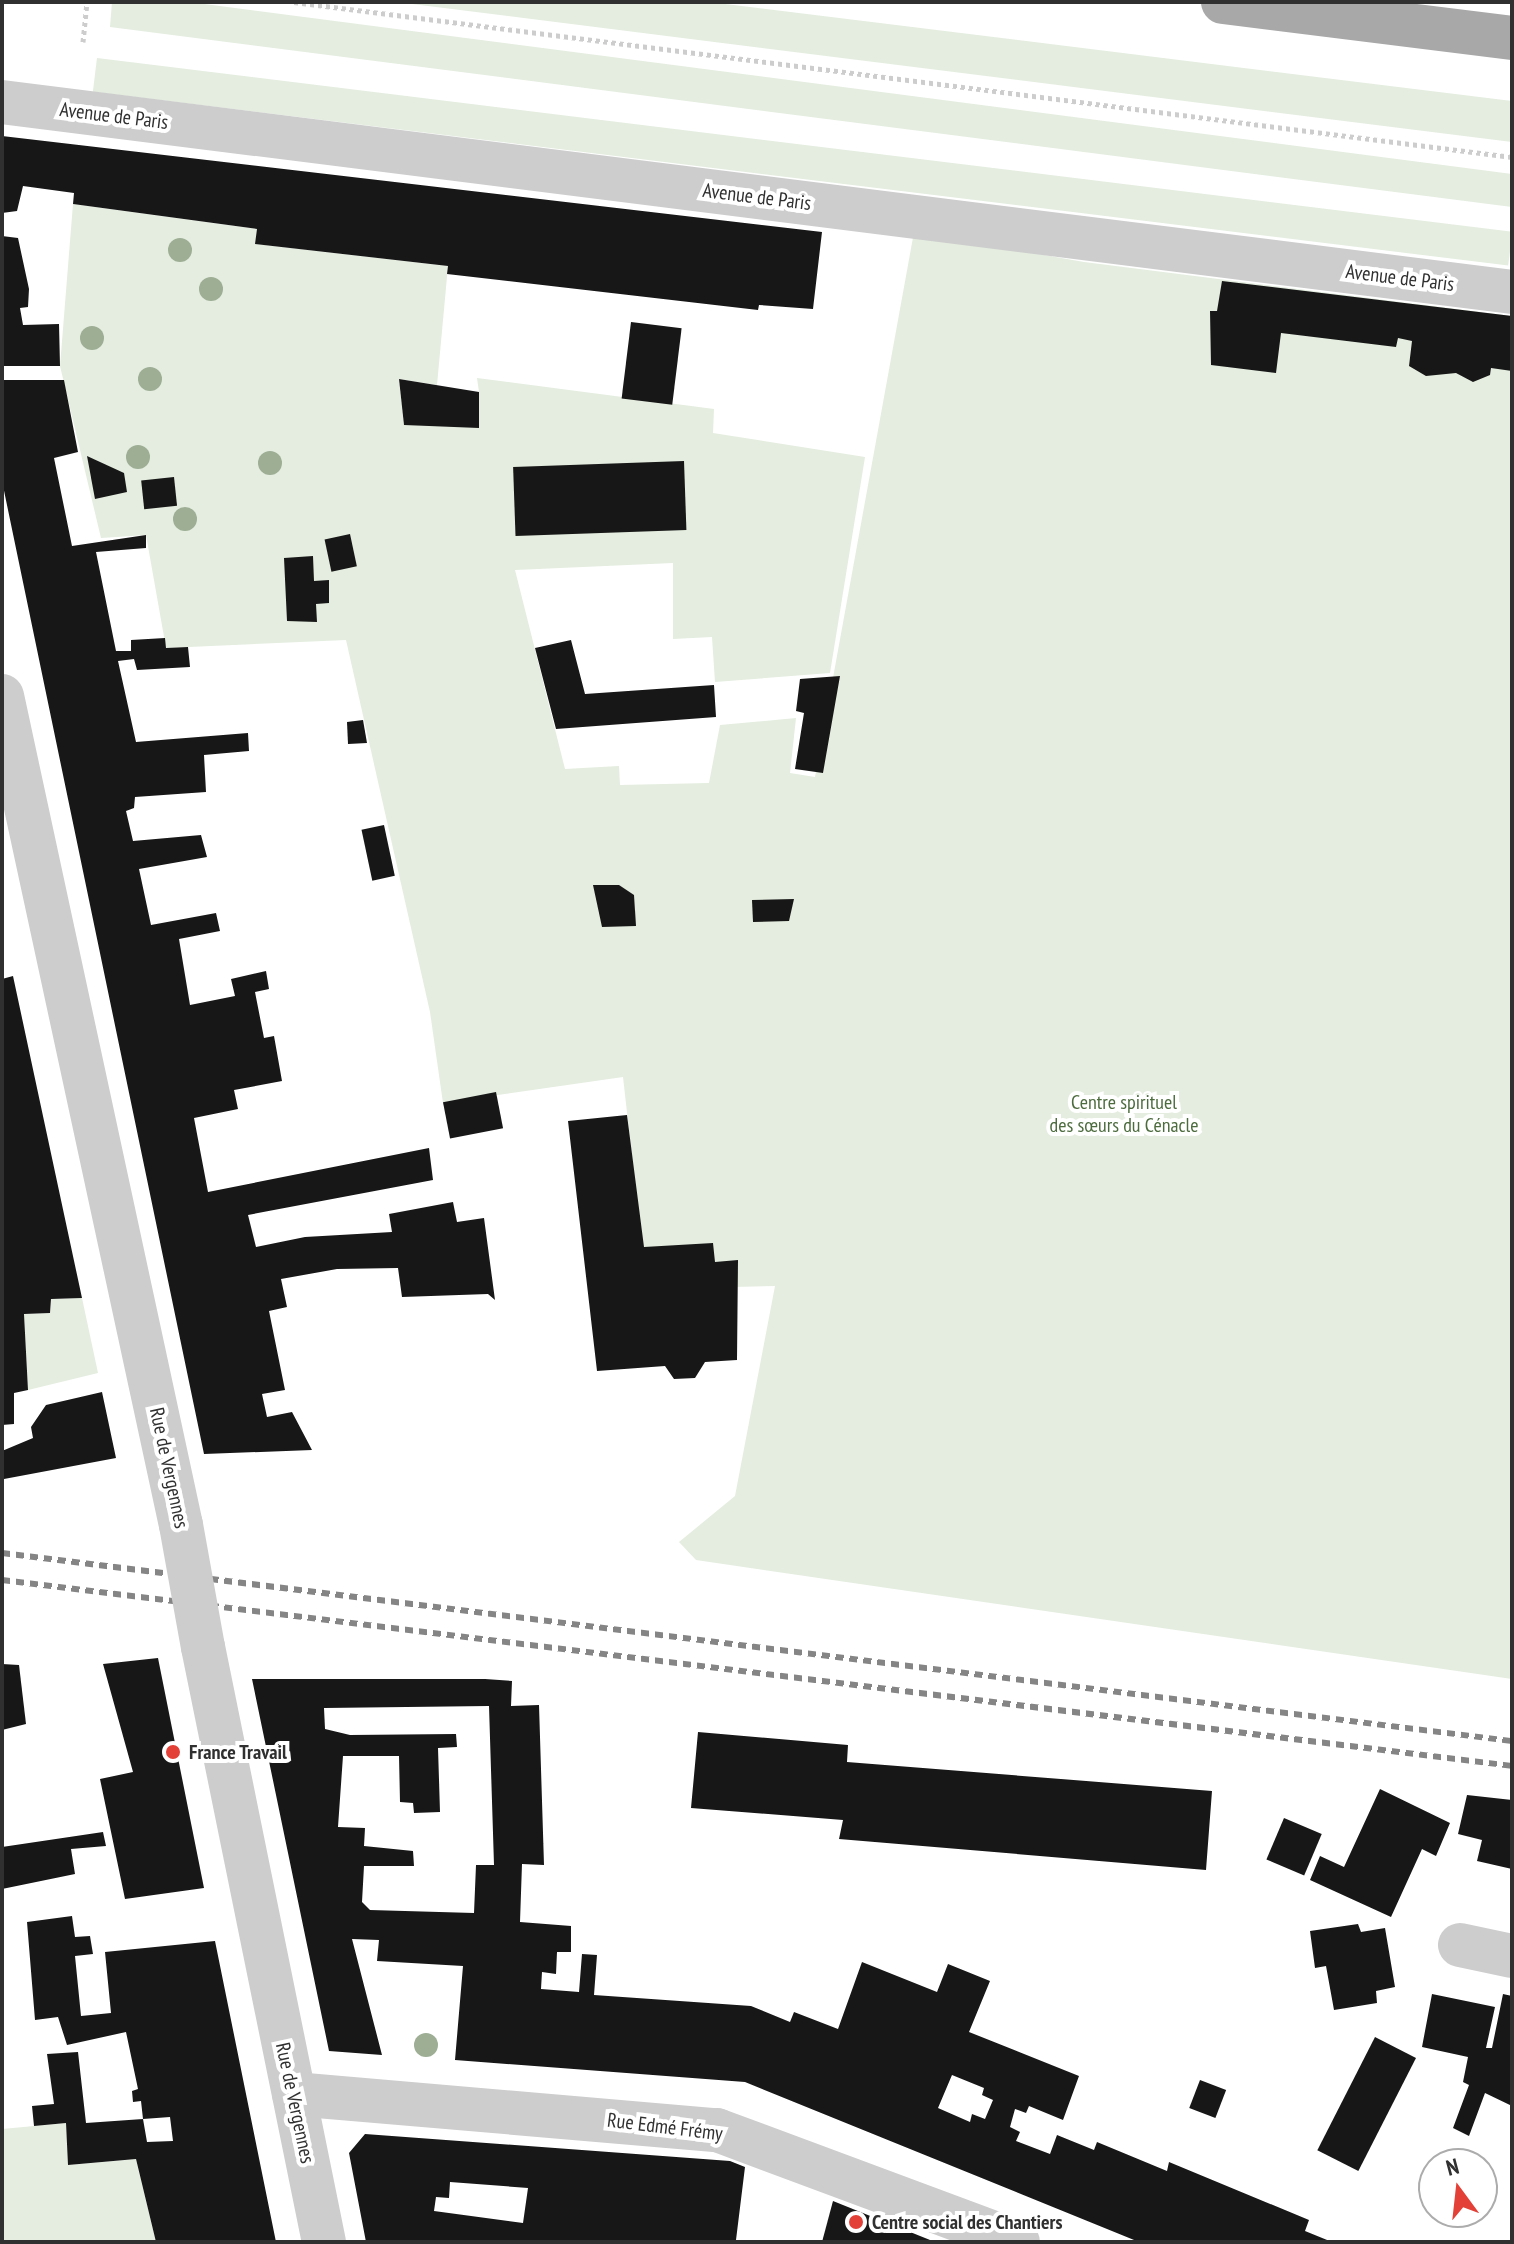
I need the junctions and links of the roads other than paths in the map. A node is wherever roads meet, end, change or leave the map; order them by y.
1 (1223, 2) edge
2 (1503, 25) edge
3 (2, 102) edge
4 (1512, 292) edge
5 (2, 696) edge
6 (1460, 1945) dead end
7 (1512, 1956) edge
8 (294, 2094) junction
9 (324, 2242) edge
10 (1018, 2242) edge

1 - 2 main road
3 - 4 street, Avenue de Paris
5 - 8 street, Rue de Vergennes, bridge
6 - 7 street
8 - 9 street, Rue de Vergennes
8 - 10 street, Rue Edmé Frémy

